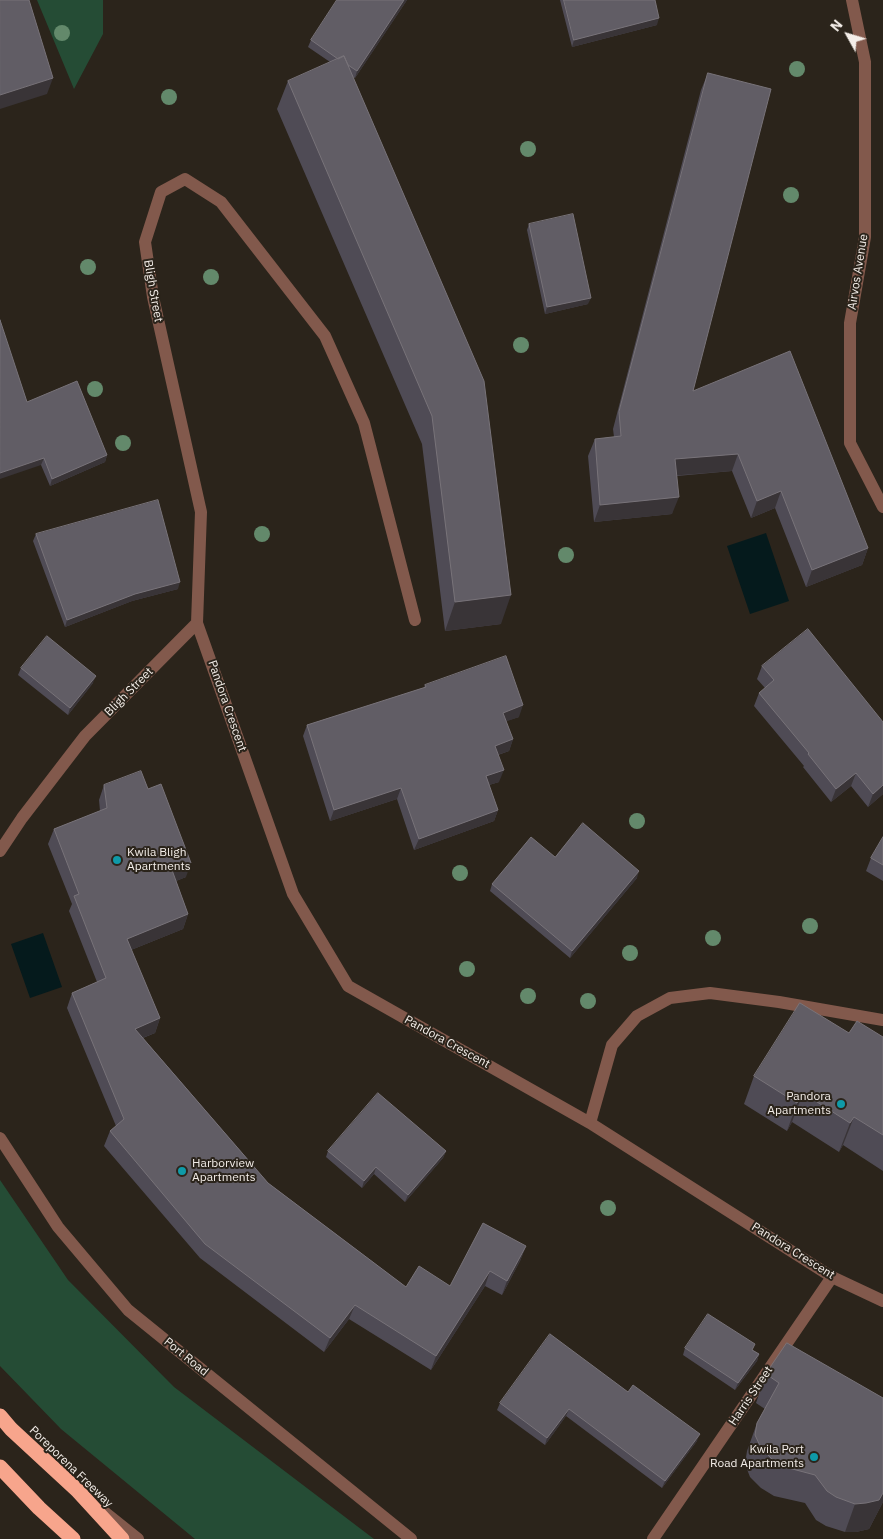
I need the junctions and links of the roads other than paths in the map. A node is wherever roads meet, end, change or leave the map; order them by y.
1 (852, 0) edge
2 (883, 507) edge
3 (415, 620) dead end
4 (198, 623) junction
5 (0, 850) edge
6 (883, 1020) edge
7 (590, 1123) junction
8 (0, 1138) edge
9 (832, 1277) junction
10 (883, 1302) edge
11 (0, 1416) edge
12 (0, 1467) edge
13 (77, 1490) junction
14 (72, 1539) edge
15 (122, 1539) edge
16 (138, 1539) edge
17 (411, 1539) edge
18 (653, 1539) edge

1 - 2 street, Airvos Avenue
3 - 4 street, Bligh Street
4 - 5 street, Bligh Street
4 - 7 street, Pandora Crescent
6 - 7 street
7 - 9 street, Pandora Crescent
8 - 17 street, Port Road
9 - 10 street, Pandora Crescent
9 - 18 street, Harris Street
11 - 13 highway, Poreporena Freeway
12 - 14 highway
13 - 15 highway, Poreporena Freeway
13 - 16 street

